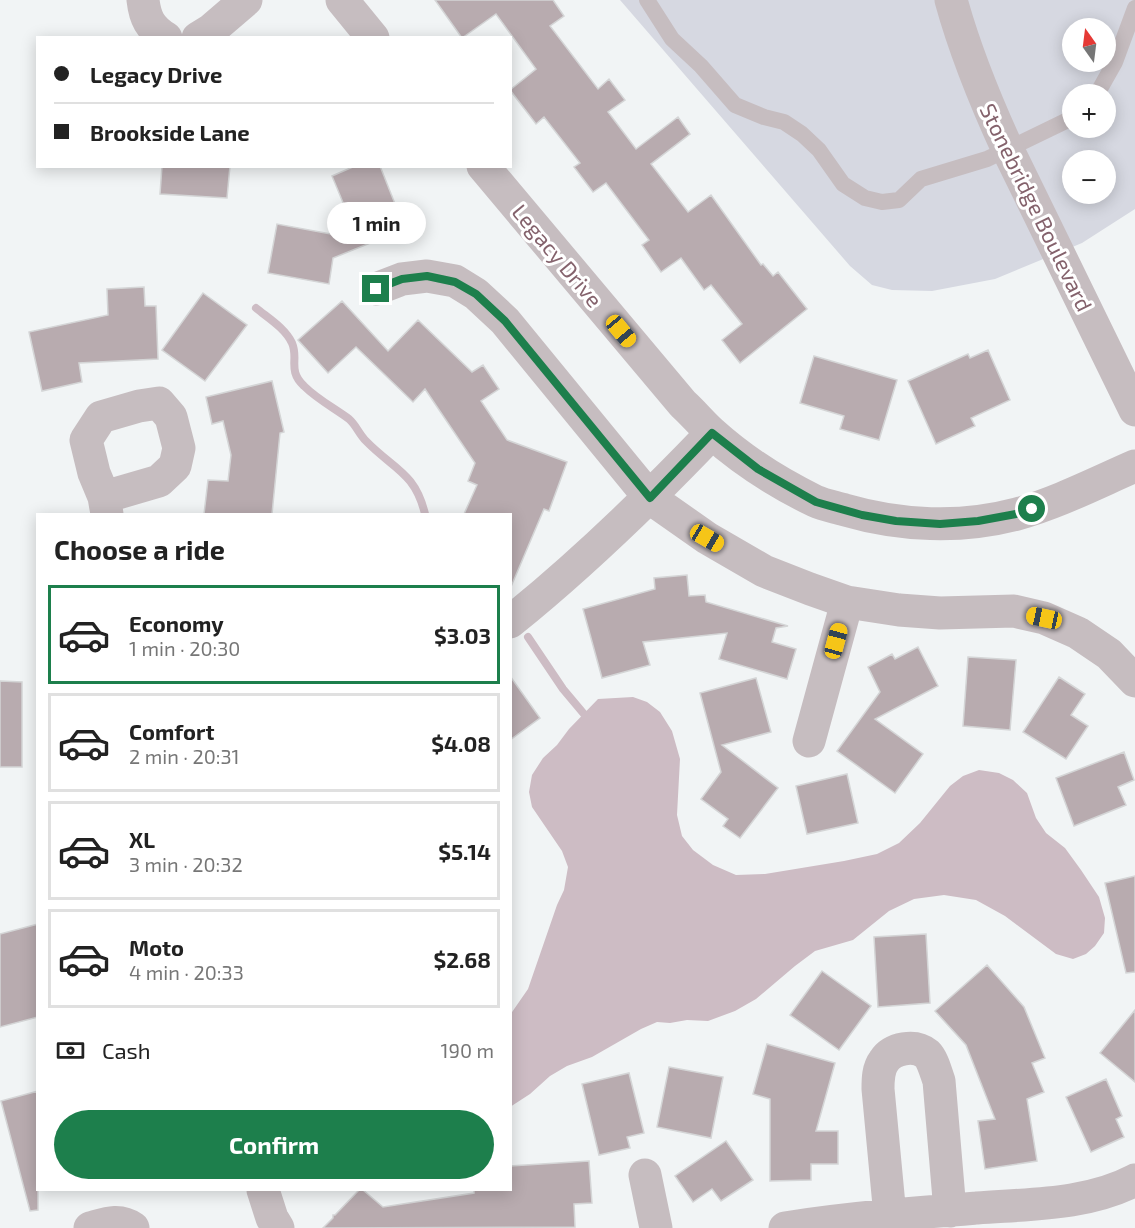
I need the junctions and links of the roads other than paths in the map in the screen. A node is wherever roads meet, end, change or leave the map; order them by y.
1 (144, 0) edge
2 (246, 0) edge
3 (342, 0) edge
4 (647, 0) edge
5 (951, 0) edge
6 (1135, 8) edge
7 (164, 36) edge
8 (201, 36) edge
9 (372, 36) edge
10 (1103, 84) edge
11 (1062, 123) edge
12 (1006, 148) junction
13 (485, 168) edge
14 (376, 289) dead end
15 (1135, 410) edge
16 (712, 433) junction
17 (1135, 466) edge
18 (650, 498) junction
19 (847, 602) junction
20 (512, 620) edge
21 (1135, 681) edge
22 (809, 741) dead end
23 (645, 1175) dead end
24 (1135, 1180) edge
25 (263, 1191) edge
26 (950, 1210) junction
27 (890, 1216) junction
28 (90, 1228) edge
29 (133, 1228) edge
30 (278, 1228) edge
31 (656, 1228) edge
32 (785, 1228) edge

1 - 7 street
2 - 8 street
3 - 9 street
4 - 12 lane
5 - 12 street, Stonebridge Boulevard
6 - 10 lane
11 - 12 lane
12 - 15 street, Stonebridge Boulevard
13 - 16 street, Legacy Drive
14 - 18 street
16 - 17 street, Legacy Drive
16 - 18 street
18 - 19 street
18 - 20 street
19 - 21 street
19 - 22 street
23 - 31 street
24 - 26 street
25 - 30 street
26 - 27 street
26 - 27 street
27 - 32 street
28 - 29 street

